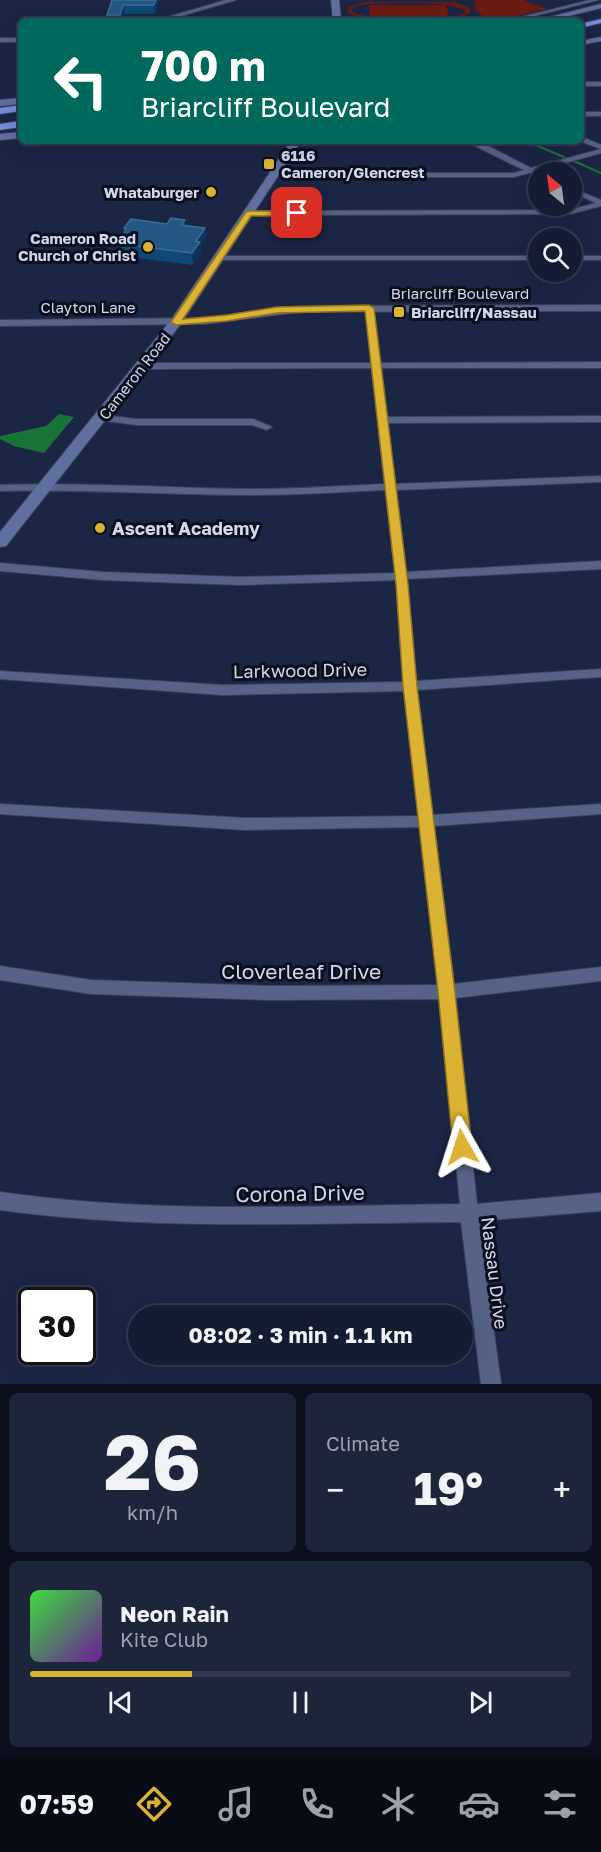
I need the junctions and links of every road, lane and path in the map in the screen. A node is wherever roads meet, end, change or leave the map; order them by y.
1 (232, 0) edge
2 (335, 0) edge
3 (596, 0) edge
4 (218, 1) edge
5 (601, 6) edge
6 (325, 9) dead end
7 (161, 18) edge
8 (334, 18) edge
9 (335, 18) edge
10 (521, 18) edge
11 (551, 18) edge
12 (601, 21) edge
13 (584, 25) edge
14 (601, 28) edge
15 (584, 32) edge
16 (601, 39) edge
17 (0, 41) edge
18 (18, 41) edge
19 (584, 42) edge
20 (584, 84) edge
21 (601, 84) edge
22 (18, 101) edge
23 (0, 103) edge
24 (18, 108) edge
25 (0, 111) edge
26 (584, 114) edge
27 (601, 114) edge
28 (0, 120) edge
29 (18, 124) edge
30 (18, 125) edge
31 (0, 127) edge
32 (18, 127) edge
33 (0, 137) edge
34 (584, 140) edge
35 (294, 144) edge
36 (477, 144) edge
37 (601, 149) edge
38 (559, 162) edge
39 (528, 170) edge
40 (528, 171) edge
41 (276, 173) junction
42 (582, 195) edge
43 (601, 204) edge
44 (249, 213) junction
45 (218, 258) junction
46 (528, 258) edge
47 (582, 258) edge
48 (601, 258) edge
49 (369, 308) junction
50 (601, 308) edge
51 (176, 322) junction
52 (0, 323) edge
53 (601, 365) edge
54 (142, 366) junction
55 (375, 366) junction
56 (101, 418) junction
57 (601, 419) edge
58 (381, 420) junction
59 (267, 427) dead end
60 (601, 479) edge
61 (0, 488) edge
62 (45, 488) junction
63 (391, 488) junction
64 (0, 542) edge
65 (601, 566) edge
66 (0, 567) edge
67 (401, 576) junction
68 (601, 673) edge
69 (0, 675) edge
70 (410, 686) junction
71 (0, 809) edge
72 (601, 809) edge
73 (426, 821) junction
74 (0, 974) edge
75 (601, 974) edge
76 (447, 992) junction
77 (0, 1201) edge
78 (601, 1202) edge
79 (469, 1213) junction
80 (490, 1384) edge

1 - 4 street
2 - 9 main road
3 - 10 street
4 - 7 street
5 - 11 main road
6 - 8 main road
12 - 13 highway
14 - 15 highway
16 - 19 main road
17 - 18 street
20 - 21 street
22 - 23 main road
24 - 25 highway
26 - 27 street
28 - 29 highway
30 - 31 highway
32 - 33 main road
34 - 37 street
35 - 41 main road, Cameron Road
36 - 39 street
37 - 38 street
40 - 41 street
41 - 44 main road, Cameron Road
42 - 43 street
43 - 44 street
44 - 45 main road, Cameron Road
45 - 46 street
45 - 51 main road, Cameron Road
47 - 48 street
49 - 50 street, Briarcliff Boulevard
49 - 51 street, Briarcliff Boulevard
49 - 55 street, Nassau Drive
51 - 52 street, Clayton Lane
51 - 54 main road, Cameron Road
53 - 55 street
54 - 55 street
54 - 56 main road, Cameron Road
55 - 58 street, Nassau Drive
56 - 59 street
56 - 62 main road, Cameron Road
57 - 58 street
58 - 63 street, Nassau Drive
60 - 63 street
61 - 62 street
62 - 63 street
62 - 64 main road, Cameron Road
63 - 67 street, Nassau Drive
65 - 67 street
66 - 67 street
67 - 70 street, Nassau Drive
68 - 70 street, Larkwood Drive
69 - 70 street, Larkwood Drive
70 - 73 street, Nassau Drive
71 - 73 street
72 - 73 street
73 - 76 street, Nassau Drive
74 - 76 street, Cloverleaf Drive
75 - 76 street, Cloverleaf Drive
76 - 79 street, Nassau Drive
77 - 79 street, Corona Drive
78 - 79 street, Corona Drive
79 - 80 street, Nassau Drive

